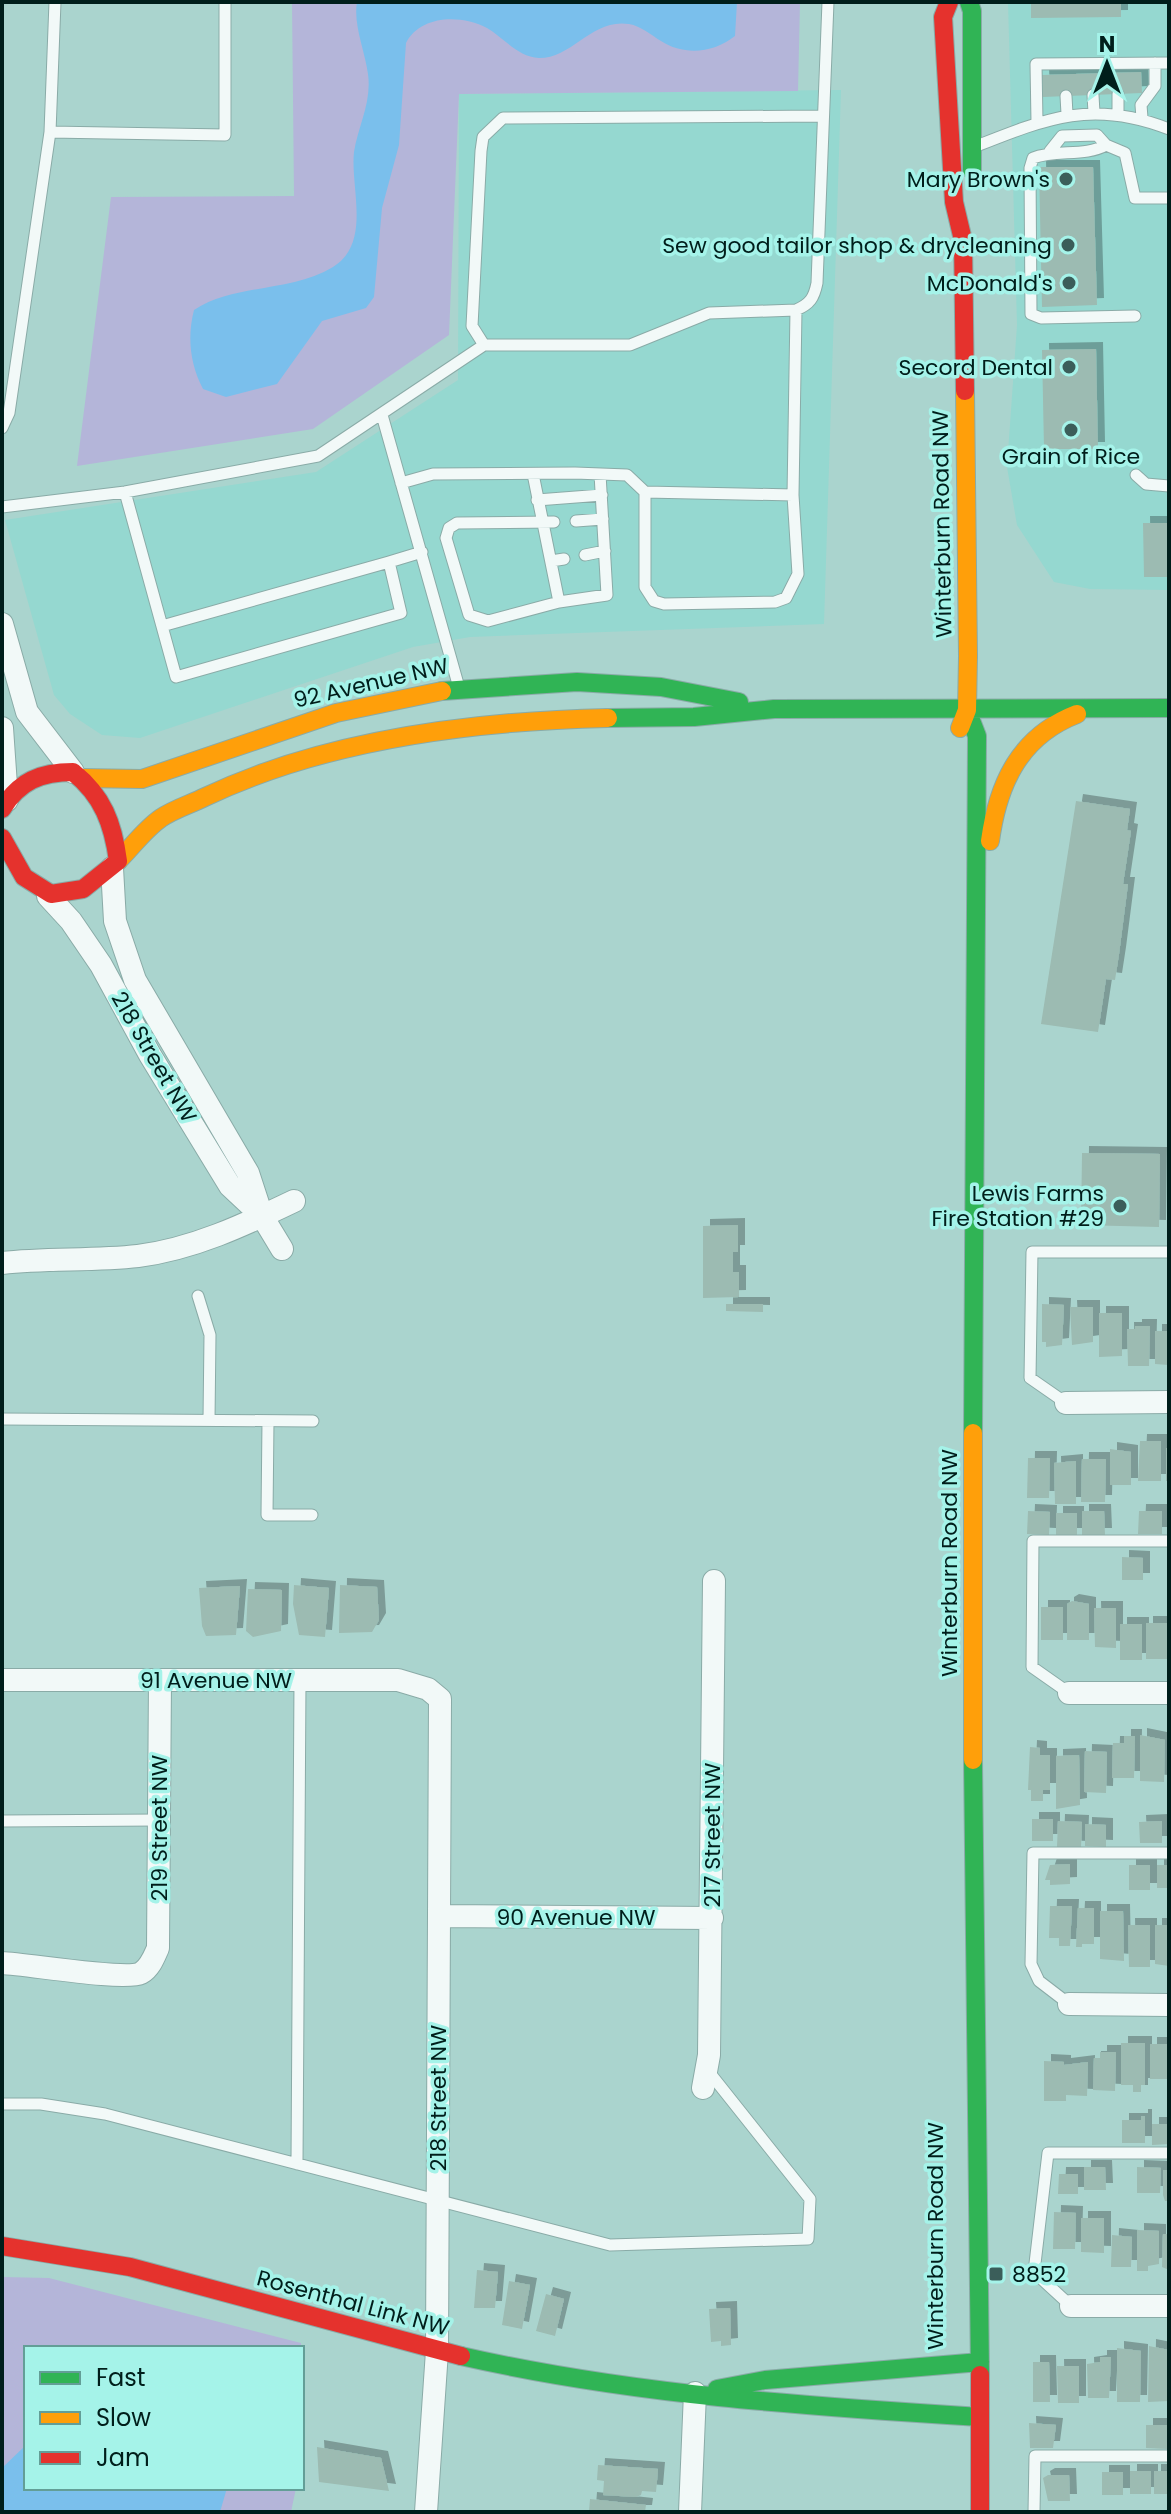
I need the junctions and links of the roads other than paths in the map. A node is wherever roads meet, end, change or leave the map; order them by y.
1 (55, 2) edge
2 (225, 2) edge
3 (828, 2) edge
4 (949, 2) edge
5 (969, 2) edge
6 (1155, 63) junction
7 (1169, 63) edge
8 (1118, 94) dead end
9 (1093, 95) dead end
10 (1066, 96) dead end
11 (1094, 113) junction
12 (1067, 114) junction
13 (1118, 114) junction
14 (822, 116) junction
15 (1142, 118) junction
16 (1037, 122) junction
17 (1169, 129) edge
18 (50, 132) junction
19 (972, 148) junction
20 (1169, 198) edge
21 (963, 240) junction
22 (796, 310) junction
23 (1135, 316) dead end
24 (484, 345) junction
25 (382, 415) junction
26 (2, 428) edge
27 (533, 474) junction
28 (600, 474) junction
29 (1136, 475) dead end
30 (401, 483) junction
31 (1169, 486) edge
32 (125, 492) junction
33 (645, 492) junction
34 (602, 495) junction
35 (793, 495) junction
36 (537, 500) junction
37 (2, 507) edge
38 (603, 519) junction
39 (576, 521) dead end
40 (548, 522) junction
41 (605, 551) junction
42 (422, 552) junction
43 (585, 555) dead end
44 (564, 559) dead end
45 (551, 561) junction
46 (389, 562) junction
47 (559, 602) junction
48 (2, 624) edge
49 (162, 626) junction
50 (459, 687) junction
51 (1169, 708) edge
52 (774, 709) junction
53 (1099, 709) junction
54 (967, 710) junction
55 (2, 728) edge
56 (955, 750) dead end
57 (77, 775) junction
58 (4, 805) edge
59 (2, 838) edge
60 (115, 864) junction
61 (14, 892) dead end
62 (42, 893) junction
63 (977, 928) junction
64 (956, 1030) dead end
65 (972, 1165) junction
66 (294, 1201) dead end
67 (262, 1216) junction
68 (282, 1249) dead end
69 (1169, 1252) edge
70 (2, 1263) edge
71 (198, 1296) dead end
72 (1169, 1402) edge
73 (1066, 1403) joint
74 (2, 1419) edge
75 (209, 1420) junction
76 (268, 1421) junction
77 (313, 1421) dead end
78 (312, 1515) dead end
79 (1169, 1541) edge
80 (714, 1581) dead end
81 (2, 1680) edge
82 (160, 1680) junction
83 (300, 1681) junction
84 (428, 1689) joint
85 (1069, 1693) joint
86 (1169, 1693) edge
87 (159, 1820) junction
88 (2, 1821) edge
89 (1169, 1853) edge
90 (439, 1916) junction
91 (712, 1918) junction
92 (974, 1961) junction
93 (2, 1963) edge
94 (1069, 2004) joint
95 (1169, 2005) edge
96 (706, 2080) joint
97 (2, 2104) edge
98 (959, 2131) dead end
99 (1169, 2153) edge
100 (297, 2164) junction
101 (438, 2200) junction
102 (2, 2246) edge
103 (1071, 2306) joint
104 (1169, 2306) edge
105 (437, 2351) junction
106 (958, 2355) junction
107 (980, 2362) junction
108 (695, 2393) junction
109 (980, 2417) junction
110 (958, 2424) junction
111 (1169, 2456) edge
112 (426, 2512) edge
113 (690, 2512) edge
114 (980, 2512) edge
115 (1034, 2512) edge

1 - 18 lane
2 - 18 lane
3 - 14 lane
4 - 21 main road, Winterburn Road NW
5 - 19 main road, Winterburn Road NW
6 - 7 lane
6 - 15 lane
6 - 16 lane
8 - 13 lane
9 - 11 lane
10 - 12 lane
11 - 12 lane
11 - 13 lane
12 - 16 lane
13 - 15 lane
14 - 22 lane
14 - 24 lane
15 - 17 lane
16 - 19 lane
18 - 26 lane
19 - 21 main road, Winterburn Road NW
20 - 23 lane
21 - 54 main road, Winterburn Road NW
22 - 24 lane
22 - 35 lane
24 - 25 lane
25 - 30 lane
25 - 32 lane
27 - 28 lane
27 - 30 lane
27 - 36 lane
28 - 33 lane
28 - 34 lane
29 - 31 lane
30 - 42 lane
32 - 37 lane
32 - 49 lane
33 - 35 lane
33 - 35 lane
34 - 36 lane
34 - 38 lane
36 - 40 lane
38 - 39 lane
38 - 41 lane
40 - 45 lane
40 - 47 lane
41 - 43 lane
41 - 47 lane
42 - 46 lane
42 - 50 lane
44 - 45 lane
45 - 47 lane
46 - 49 lane
46 - 49 lane
48 - 57 street
50 - 52 main road, 92 Avenue NW
50 - 57 main road, 92 Avenue NW
51 - 53 main road
52 - 54 main road, 92 Avenue NW
52 - 60 main road, 92 Avenue NW
53 - 54 main road, 92 Avenue NW
53 - 63 main road
54 - 56 main road, Winterburn Road NW
54 - 63 main road, Winterburn Road NW
55 - 58 street
57 - 58 main road, 92 Avenue NW
57 - 60 main road
59 - 62 main road
60 - 62 main road, 92 Avenue NW
60 - 67 street, 218 Street NW
61 - 62 main road, 92 Avenue NW
62 - 67 street, 218 Street NW
63 - 65 main road, Winterburn Road NW
64 - 65 main road, Winterburn Road NW
65 - 92 main road, Winterburn Road NW
66 - 67 street
67 - 68 street, 218 Street NW
67 - 70 street
69 - 73 lane
71 - 75 lane
72 - 73 street
74 - 75 lane
75 - 76 lane
76 - 77 lane
76 - 78 lane
79 - 85 lane
80 - 91 street, 217 Street NW
81 - 82 street, 91 Avenue NW
82 - 83 street, 91 Avenue NW
82 - 87 street, 219 Street NW
83 - 84 street, 91 Avenue NW
83 - 100 lane
84 - 90 street, 218 Street NW
85 - 86 street
87 - 88 lane
87 - 93 street, 219 Street NW
89 - 94 lane
90 - 91 street, 90 Avenue NW
90 - 101 street, 218 Street NW
91 - 96 street, 217 Street NW
92 - 98 main road, Winterburn Road NW
92 - 107 main road, Winterburn Road NW
94 - 95 street
96 - 101 lane
97 - 100 lane
99 - 103 lane
100 - 101 lane
101 - 105 street, 218 Street NW
102 - 105 main road, Rosenthal Link NW
103 - 104 street
105 - 108 main road, Rosenthal Link NW
105 - 112 street, 218 Street NW
106 - 107 main road, Rosenthal Link NW
106 - 108 main road, Rosenthal Link NW
106 - 110 main road, Winterburn Road NW
107 - 109 main road, Winterburn Road NW
108 - 110 main road, Rosenthal Link NW
108 - 113 street
109 - 110 main road, Rosenthal Link NW
109 - 114 main road, Winterburn Road NW
111 - 115 lane

